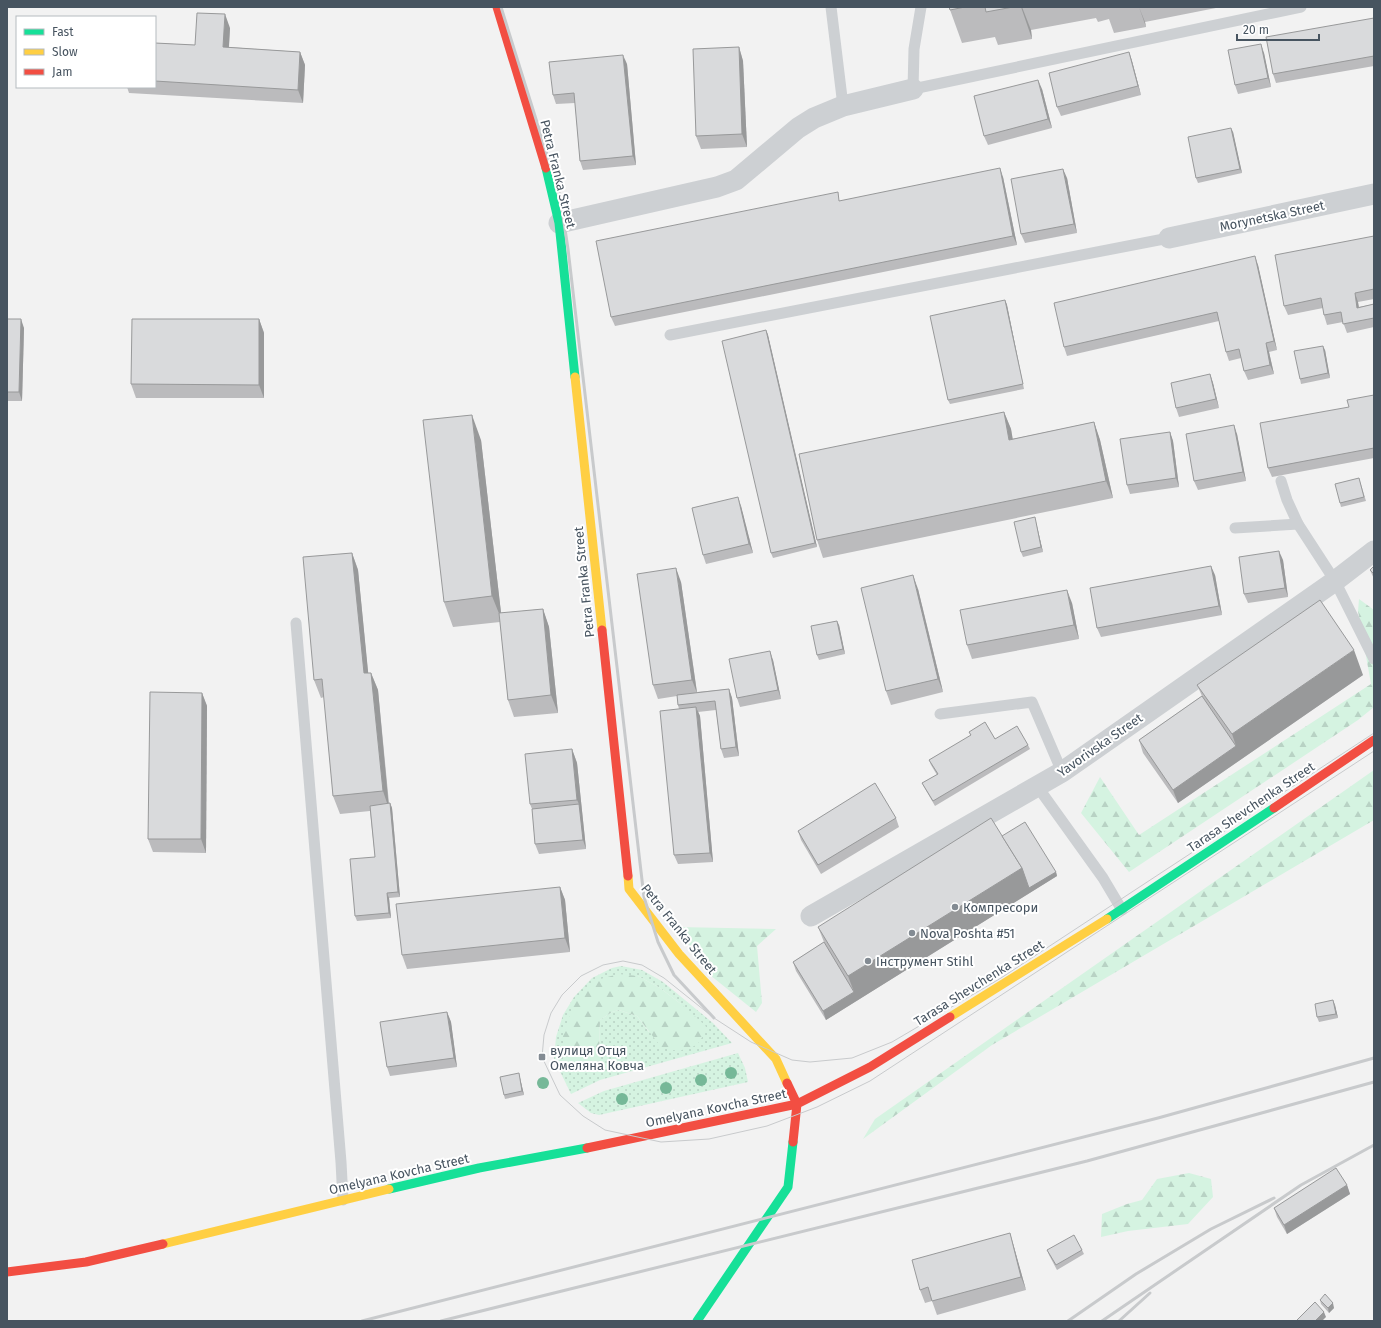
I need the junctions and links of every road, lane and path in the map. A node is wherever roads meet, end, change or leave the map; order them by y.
1 (497, 7) edge
2 (831, 7) edge
3 (921, 7) edge
4 (1301, 7) edge
5 (913, 89) junction
6 (843, 106) junction
7 (1374, 194) edge
8 (559, 223) junction
9 (1169, 238) joint
10 (670, 335) dead end
11 (1281, 481) dead end
12 (1298, 524) junction
13 (1235, 528) dead end
14 (1374, 551) edge
15 (1335, 581) junction
16 (296, 623) dead end
17 (1374, 659) edge
18 (940, 714) dead end
19 (1374, 740) edge
20 (1062, 772) junction
21 (1037, 786) junction
22 (1122, 910) junction
23 (811, 916) dead end
24 (797, 1104) junction
25 (343, 1200) junction
26 (7, 1272) edge
27 (697, 1321) edge

1 - 8 main road, Petra Franka Street
2 - 6 lane
3 - 5 lane
4 - 5 lane
5 - 6 street
6 - 8 street
7 - 9 street, Morynetska Street
8 - 24 main road, Petra Franka Street
9 - 10 lane
11 - 12 lane
12 - 13 lane
12 - 15 lane
14 - 15 street, Yavorivska Street
15 - 17 lane
15 - 20 street, Yavorivska Street
16 - 25 lane
18 - 20 lane
19 - 22 main road, Tarasa Shevchenka Street
20 - 21 street, Yavorivska Street
21 - 22 lane
21 - 23 street, Yavorivska Street
22 - 24 main road, Tarasa Shevchenka Street
24 - 25 main road, Omelyana Kovcha Street
24 - 27 main road
25 - 26 main road, Omelyana Kovcha Street

